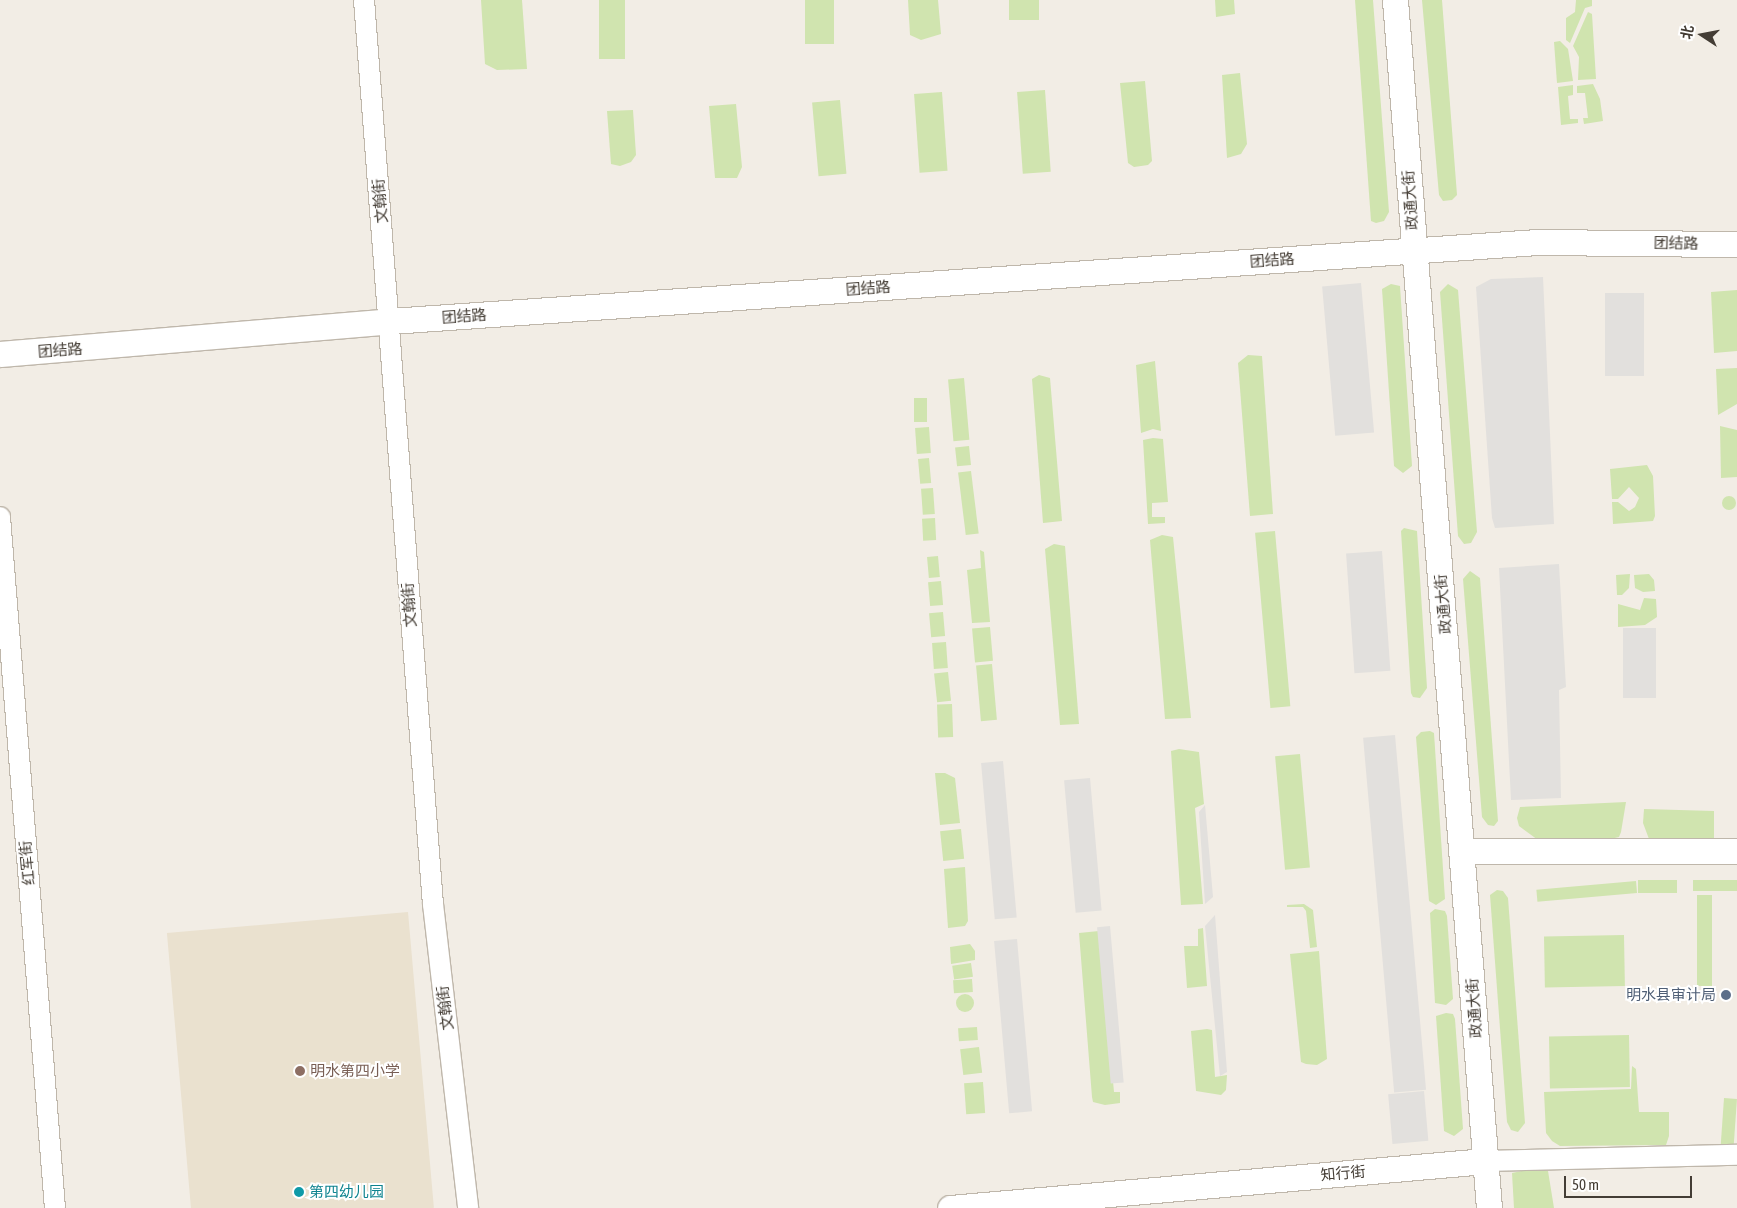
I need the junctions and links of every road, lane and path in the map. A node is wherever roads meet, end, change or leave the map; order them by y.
1 (364, 0) edge
2 (1395, 0) edge
3 (1737, 244) edge
4 (1413, 251) junction
5 (390, 321) junction
6 (0, 354) edge
7 (0, 517) edge
8 (1463, 851) junction
9 (1737, 851) edge
10 (1737, 1156) edge
11 (1485, 1161) junction
12 (55, 1208) edge
13 (468, 1208) edge
14 (950, 1208) edge
15 (1489, 1208) edge

1 - 5 street, 文翰街
2 - 4 street, 政通大街
3 - 4 street, 团结路
4 - 5 street, 团结路
4 - 8 street, 政通大街
5 - 6 street, 团结路
5 - 13 street, 文翰街
7 - 12 street, 红军街
8 - 9 street
8 - 11 street, 政通大街
10 - 11 street, 知行街
11 - 14 street, 知行街
11 - 15 street, 政通大街

